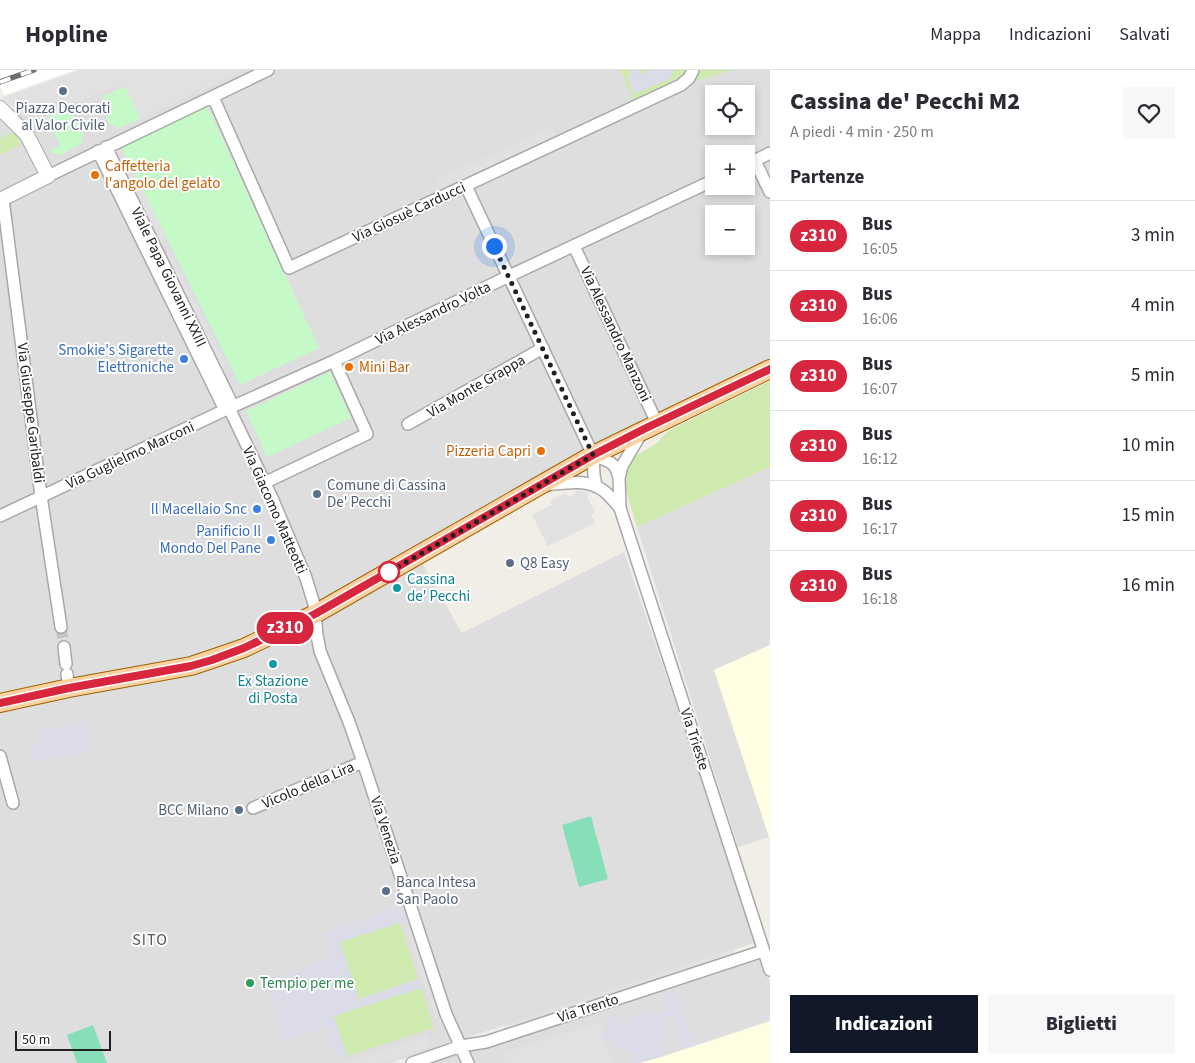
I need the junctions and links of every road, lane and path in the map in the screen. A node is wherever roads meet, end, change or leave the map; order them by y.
1 (268, 70) edge
2 (693, 70) edge
3 (213, 97) junction
4 (0, 108) edge
5 (102, 149) junction
6 (770, 153) edge
7 (755, 160) edge
8 (755, 170) edge
9 (48, 176) junction
10 (705, 184) edge
11 (466, 186) junction
12 (770, 192) edge
13 (1, 200) edge
14 (574, 246) junction
15 (509, 276) junction
16 (543, 348) junction
17 (334, 361) junction
18 (770, 368) edge
19 (229, 408) junction
20 (408, 424) dead end
21 (651, 426) junction
22 (593, 455) junction
23 (619, 478) junction
24 (264, 483) junction
25 (540, 486) junction
26 (596, 486) junction
27 (41, 496) junction
28 (620, 508) junction
29 (0, 516) edge
30 (315, 614) junction
31 (61, 627) tunnel mouth
32 (64, 647) tunnel mouth
33 (67, 675) junction
34 (0, 703) edge
35 (0, 756) edge
36 (364, 762) junction
37 (13, 803) dead end
38 (252, 808) dead end
39 (764, 951) junction
40 (770, 970) edge
41 (461, 1046) junction
42 (412, 1063) edge
43 (468, 1063) edge

1 - 3 street
2 - 11 street, Via Giosuè Carducci
3 - 5 street
3 - 11 street, Via Giosuè Carducci
4 - 9 street
5 - 9 street
5 - 19 street, Viale Papa Giovanni XXIII
6 - 7 street
8 - 12 street
9 - 13 street
10 - 14 street, Via Alessandro Volta
11 - 15 street
13 - 27 street, Via Giuseppe Garibaldi
14 - 15 street, Via Alessandro Volta
14 - 21 street, Via Alessandro Manzoni
15 - 16 street
15 - 17 street, Via Alessandro Volta
16 - 20 street, Via Monte Grappa
16 - 22 street
17 - 19 street, Via Alessandro Volta
17 - 24 street
18 - 21 main road
19 - 24 street, Via Giacomo Matteotti
19 - 27 street, Via Guglielmo Marconi
21 - 22 main road
21 - 23 street, Via Trieste
22 - 23 street
22 - 25 main road
22 - 26 street
23 - 28 street, Via Trieste
24 - 30 street, Via Giacomo Matteotti
25 - 26 street
25 - 30 main road
26 - 28 street, Via Trieste
27 - 29 street, Via Guglielmo Marconi
27 - 31 street, Via Giuseppe Garibaldi
28 - 39 street, Via Trieste
30 - 33 main road
30 - 36 street, Via Venezia
32 - 33 street
33 - 34 main road
35 - 37 street
36 - 38 street, Vicolo della Lira
36 - 41 street, Via Venezia
39 - 40 street, Via Trieste
39 - 41 street, Via Trento
41 - 42 street, Via Trento
41 - 43 street, Via Venezia

